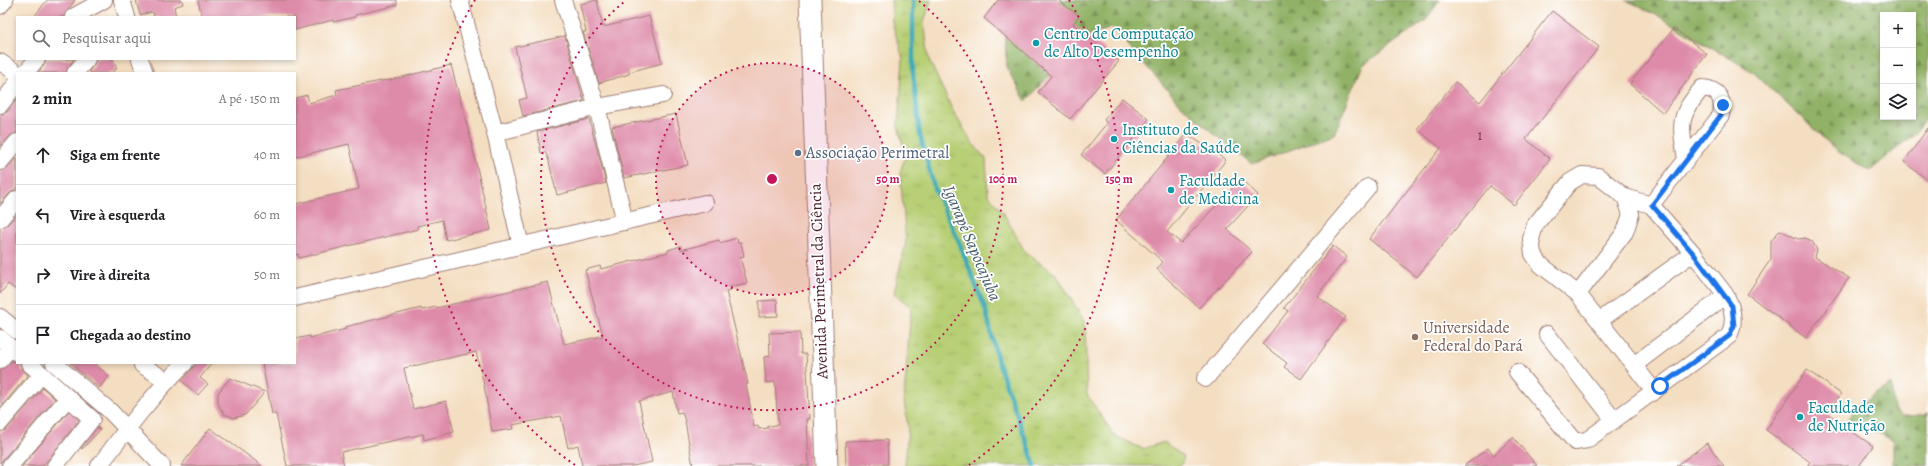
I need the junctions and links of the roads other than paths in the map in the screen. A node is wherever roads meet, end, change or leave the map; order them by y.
1 (5, 0) edge
2 (104, 0) edge
3 (122, 0) edge
4 (460, 0) edge
5 (563, 0) edge
6 (810, 0) edge
7 (0, 6) edge
8 (75, 16) edge
9 (127, 16) edge
10 (36, 60) edge
11 (86, 60) edge
12 (140, 60) edge
13 (0, 62) edge
14 (26, 72) edge
15 (76, 72) edge
16 (145, 72) edge
17 (16, 73) edge
18 (16, 84) edge
19 (663, 95) dead end
20 (0, 104) edge
21 (597, 107) junction
22 (494, 133) junction
23 (16, 143) edge
24 (1686, 159) dead end
25 (0, 162) edge
26 (1368, 187) dead end
27 (1625, 197) junction
28 (705, 203) dead end
29 (15, 204) edge
30 (1652, 205) junction
31 (0, 219) edge
32 (625, 222) junction
33 (521, 246) junction
34 (1693, 253) junction
35 (1578, 294) junction
36 (1725, 294) junction
37 (296, 298) edge
38 (0, 316) edge
39 (1599, 322) junction
40 (16, 330) edge
41 (1546, 334) dead end
42 (9, 346) edge
43 (0, 360) edge
44 (30, 364) edge
45 (55, 364) edge
46 (184, 364) edge
47 (1634, 364) junction
48 (142, 365) dead end
49 (1517, 372) dead end
50 (42, 374) junction
51 (1204, 379) dead end
52 (166, 381) junction
53 (1654, 391) junction
54 (68, 398) junction
55 (1614, 420) junction
56 (0, 424) edge
57 (127, 428) junction
58 (10, 466) edge
59 (55, 466) edge
60 (99, 466) edge
61 (162, 466) edge
62 (827, 466) edge

1 - 7 street
2 - 8 street
3 - 9 street
4 - 22 street
5 - 21 street
6 - 62 main road, Avenida Perimetral da Ciência
10 - 14 street
11 - 15 street
12 - 16 street
13 - 17 street
18 - 20 street
19 - 21 street
21 - 22 street
21 - 32 street
22 - 33 street
23 - 25 street
24 - 30 street
26 - 51 street
27 - 30 street
27 - 35 street
27 - 35 street
28 - 32 street
29 - 31 street
30 - 34 street
32 - 33 street
33 - 37 street
34 - 36 street
34 - 39 street
35 - 39 street
36 - 47 street
36 - 53 street
38 - 40 street
39 - 47 street
41 - 55 street
42 - 43 street
44 - 50 street
45 - 57 street
46 - 52 street
47 - 53 street
48 - 52 street
49 - 55 street
50 - 54 street
50 - 56 street
52 - 57 street
53 - 55 street
54 - 58 street
54 - 59 street
57 - 60 street
57 - 61 street

